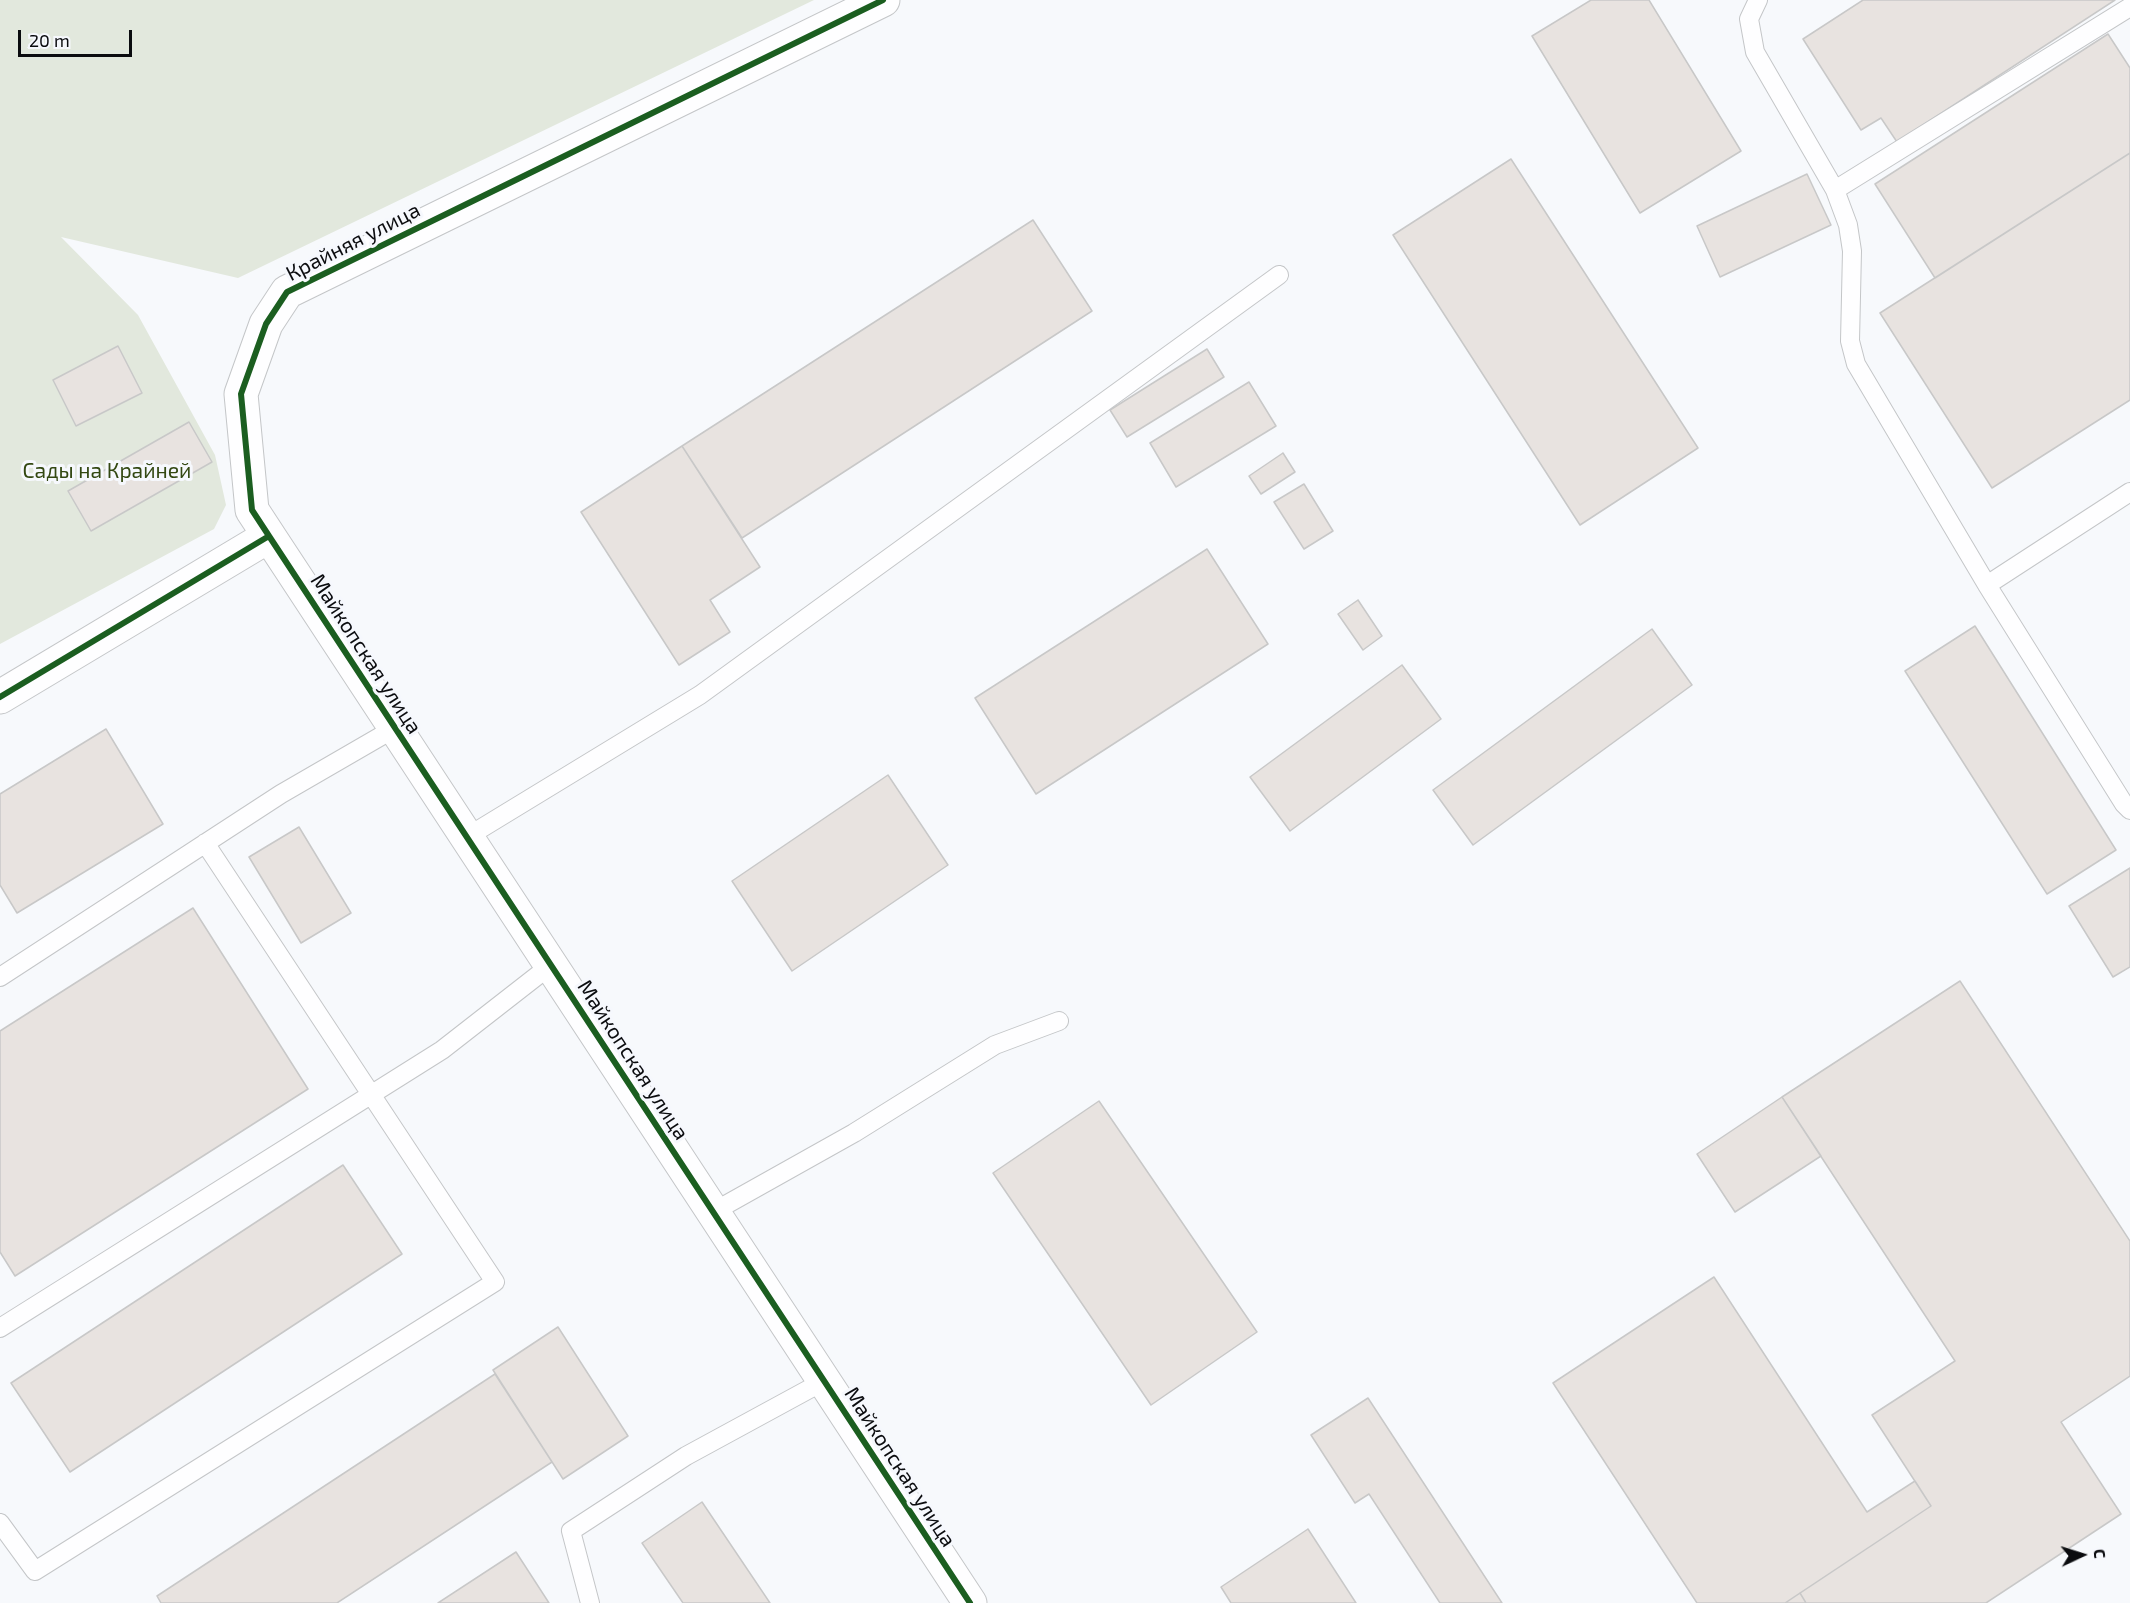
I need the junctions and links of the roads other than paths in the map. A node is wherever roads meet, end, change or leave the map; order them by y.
1 (883, 0) edge
2 (1758, 0) edge
3 (2130, 7) edge
4 (1835, 190) junction
5 (1279, 275) dead end
6 (2130, 492) edge
7 (269, 536) junction
8 (1988, 585) junction
9 (0, 697) edge
10 (395, 728) junction
11 (2130, 810) edge
12 (467, 837) junction
13 (205, 843) junction
14 (551, 965) junction
15 (0, 976) edge
16 (1059, 1021) dead end
17 (370, 1095) junction
18 (713, 1212) junction
19 (0, 1328) edge
20 (824, 1381) junction
21 (0, 1523) edge
22 (590, 1603) edge
23 (970, 1603) edge

1 - 7 street, Крайняя улица
2 - 4 lane
3 - 4 lane
4 - 8 lane
5 - 12 lane
6 - 8 lane
7 - 9 street
7 - 10 street, Майкопская улица
8 - 11 lane
10 - 12 street, Майкопская улица
10 - 13 lane
12 - 14 street, Майкопская улица
13 - 15 lane
13 - 17 lane
14 - 17 lane
14 - 18 street, Майкопская улица
16 - 18 lane
17 - 19 lane
17 - 21 lane
18 - 20 street, Майкопская улица
20 - 22 lane
20 - 23 street, Майкопская улица

